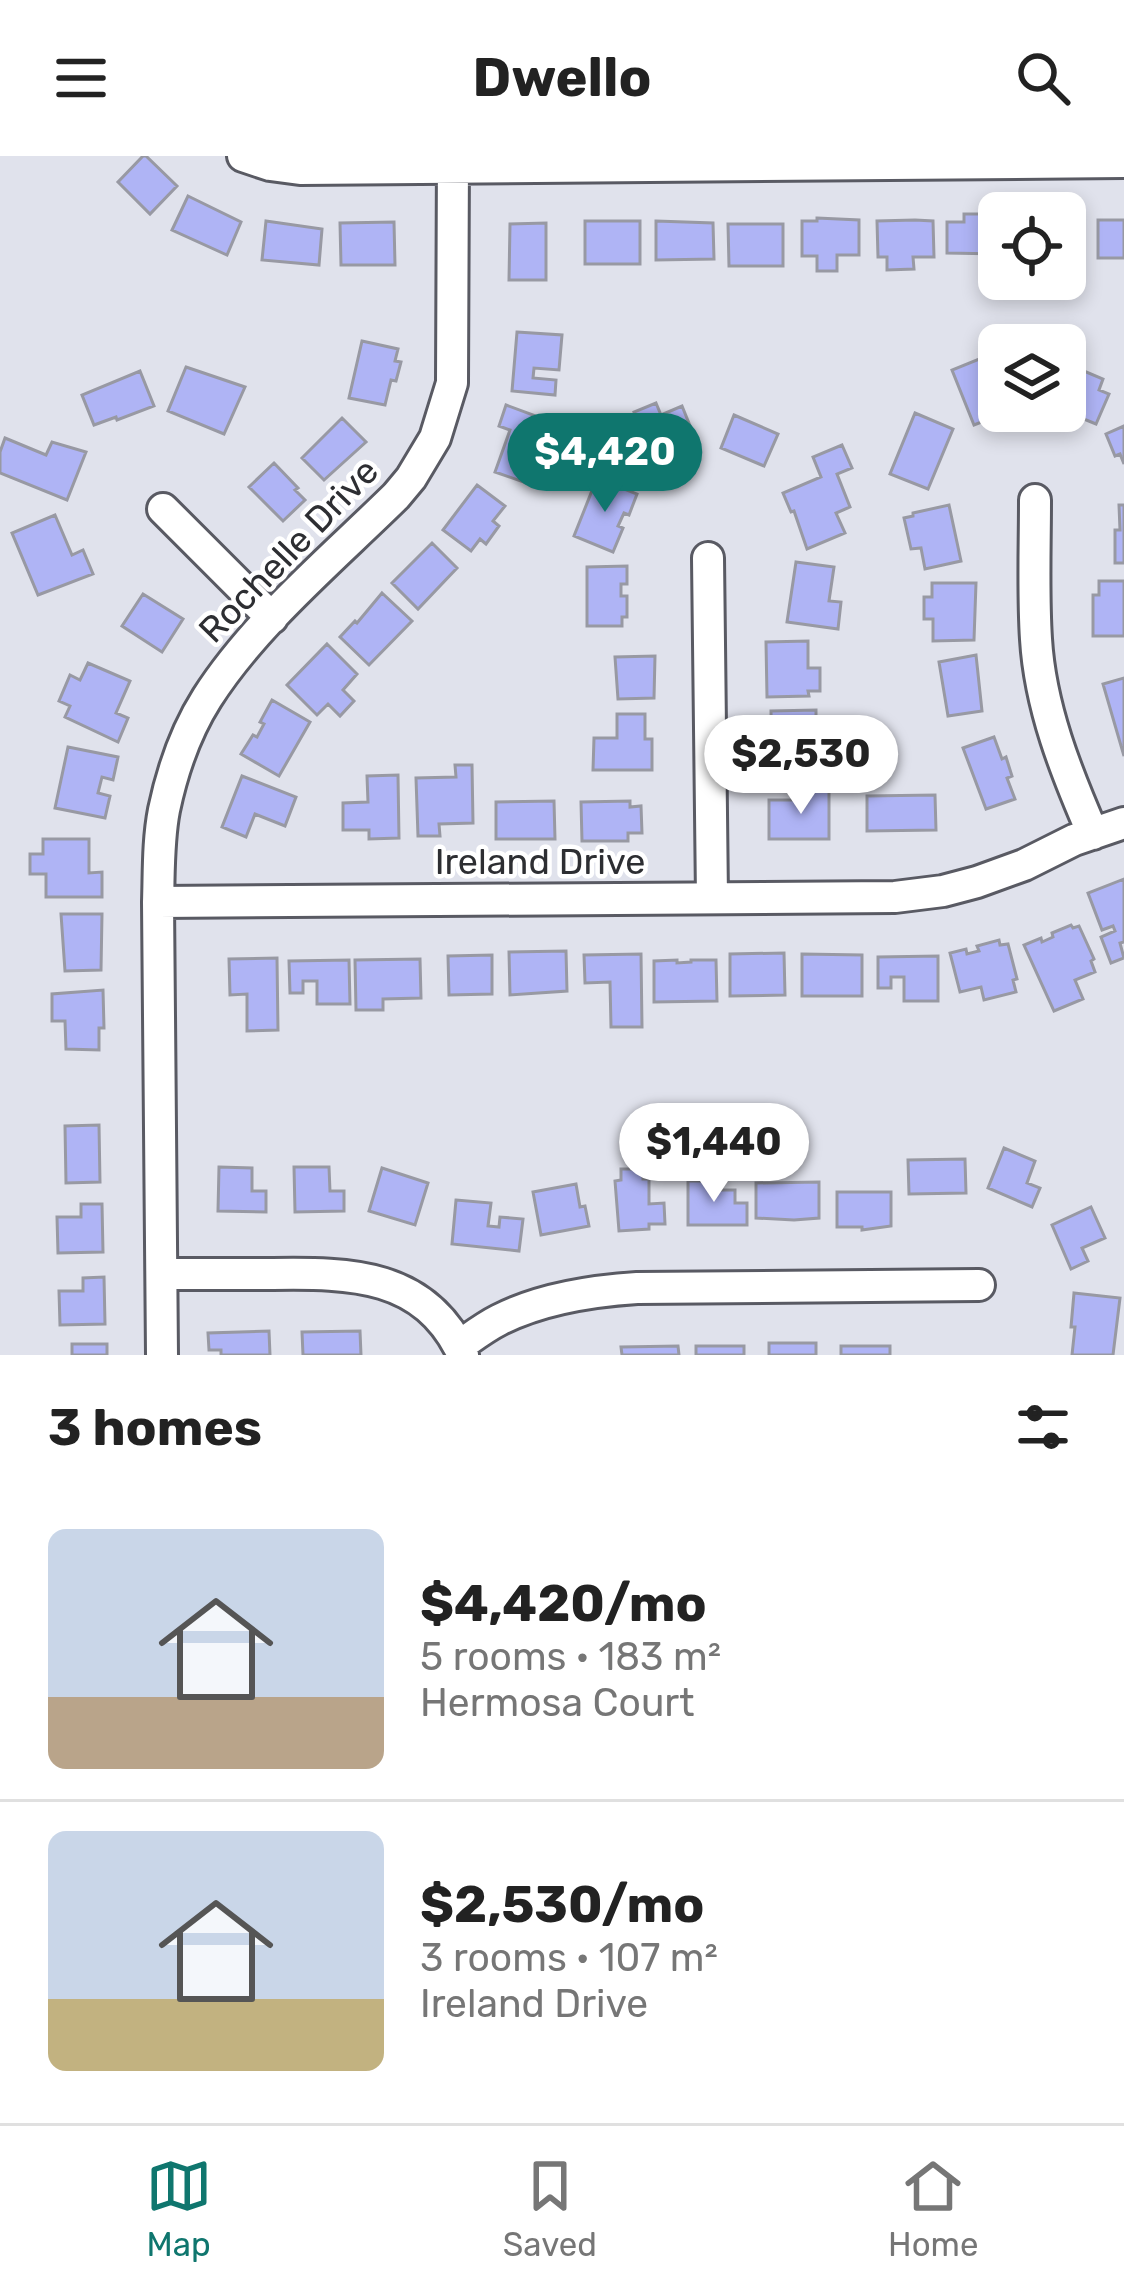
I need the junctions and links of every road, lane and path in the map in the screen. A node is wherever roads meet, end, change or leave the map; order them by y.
1 (243, 156) edge
2 (453, 162) edge
3 (1124, 162) edge
4 (1035, 500) dead end
5 (163, 509) dead end
6 (708, 558) dead end
7 (272, 618) junction
8 (1124, 823) edge
9 (1093, 834) junction
10 (712, 898) junction
11 (158, 902) junction
12 (162, 1274) junction
13 (979, 1285) dead end
14 (461, 1350) edge
15 (162, 1355) edge

1 - 2 street
2 - 3 street
2 - 7 street, Rochelle Drive
4 - 9 street
5 - 7 street
6 - 10 street
7 - 11 street, Rochelle Drive
8 - 9 street, Ireland Drive
9 - 10 street, Ireland Drive
10 - 11 street, Ireland Drive
11 - 12 street, Rochelle Drive
12 - 14 street
12 - 15 street, Rochelle Drive
13 - 14 street

